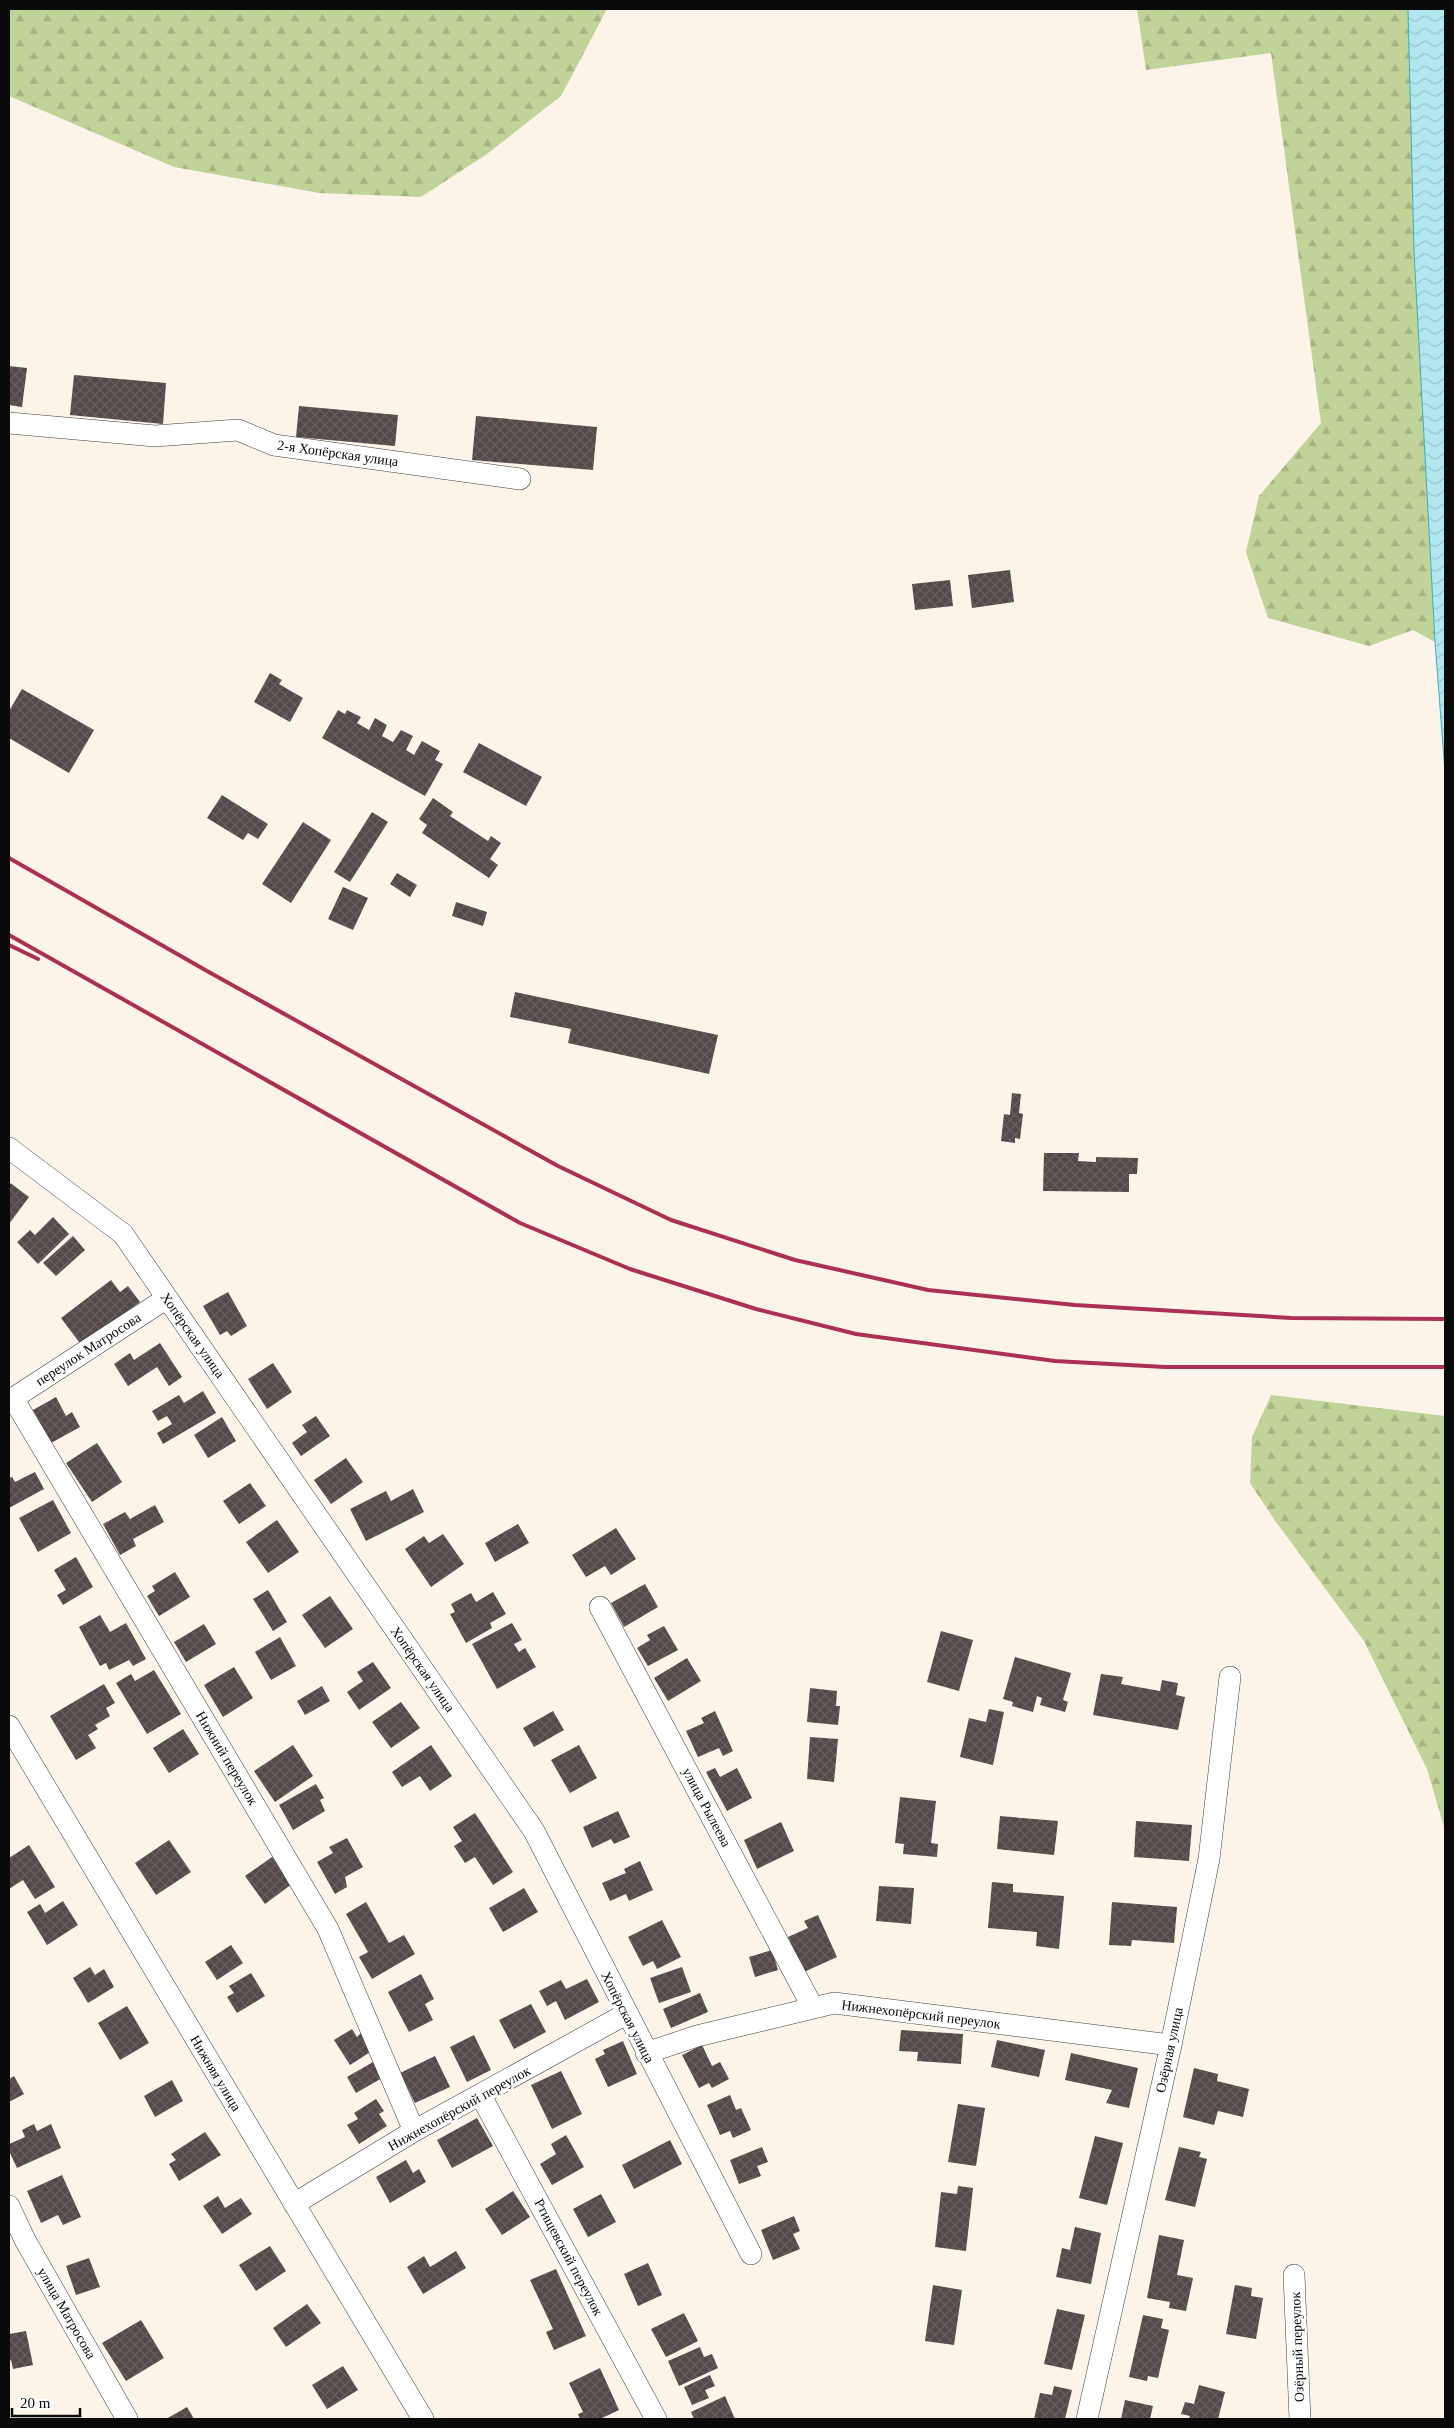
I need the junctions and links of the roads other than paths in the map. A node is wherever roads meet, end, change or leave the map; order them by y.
1 (9, 423) edge
2 (520, 478) dead end
3 (9, 1148) edge
4 (167, 1298) junction
5 (11, 1399) edge
6 (600, 1607) dead end
7 (1230, 1677) dead end
8 (9, 1726) edge
9 (813, 2008) junction
10 (626, 2014) junction
11 (1171, 2045) junction
12 (646, 2053) junction
13 (481, 2096) junction
14 (414, 2132) junction
15 (294, 2204) junction
16 (9, 2206) edge
17 (751, 2254) dead end
18 (1294, 2275) dead end
19 (127, 2419) edge
20 (423, 2419) edge
21 (656, 2419) edge
22 (1087, 2419) edge
23 (1300, 2419) edge

1 - 2 street, 2-я Хопёрская улица
3 - 4 street, Хопёрская улица
4 - 5 street, переулок Матросова
4 - 10 street, Хопёрская улица
5 - 14 street, Нижний переулок
6 - 9 street, улица Рылеева
7 - 11 street, Озёрная улица
8 - 15 street, Нижняя улица
9 - 11 street, Нижнехопёрский переулок
9 - 12 street, Нижнехопёрский переулок
10 - 12 street, Хопёрская улица
10 - 13 street, Нижнехопёрский переулок
11 - 22 street, Озёрная улица
12 - 17 street, Хопёрская улица
13 - 14 street, Нижнехопёрский переулок
13 - 21 street, Ртищевский переулок
14 - 15 street, Нижнехопёрский переулок
15 - 20 street, Нижняя улица
16 - 19 street, улица Матросова
18 - 23 street, Озёрный переулок

